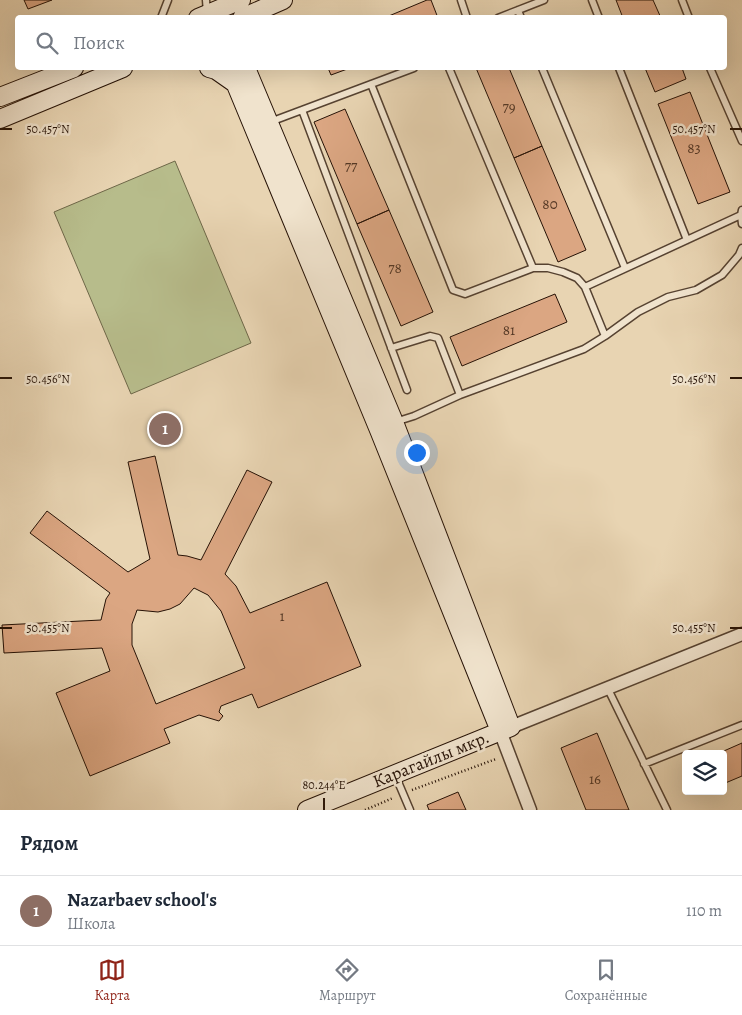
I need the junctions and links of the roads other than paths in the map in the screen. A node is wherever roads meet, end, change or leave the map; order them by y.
1 (168, 0) edge
2 (241, 0) edge
3 (460, 0) edge
4 (544, 0) edge
5 (592, 0) edge
6 (682, 0) edge
7 (280, 1) edge
8 (518, 10) junction
9 (212, 11) edge
10 (162, 15) edge
11 (249, 15) edge
12 (267, 15) edge
13 (466, 15) edge
14 (506, 15) edge
15 (520, 15) edge
16 (598, 15) edge
17 (688, 15) edge
18 (69, 70) edge
19 (117, 70) edge
20 (213, 70) edge
21 (230, 70) edge
22 (247, 70) edge
23 (260, 70) edge
24 (409, 70) edge
25 (450, 70) edge
26 (543, 70) edge
27 (620, 70) edge
28 (711, 70) edge
29 (236, 84) junction
30 (371, 84) junction
31 (0, 97) edge
32 (302, 110) junction
33 (267, 118) junction
34 (0, 119) edge
35 (742, 142) edge
36 (741, 213) edge
37 (742, 224) edge
38 (687, 240) junction
39 (742, 248) edge
40 (534, 268) junction
41 (625, 268) junction
42 (585, 287) junction
43 (605, 336) junction
44 (392, 348) junction
45 (407, 390) dead end
46 (460, 395) junction
47 (394, 422) junction
48 (379, 430) junction
49 (742, 634) edge
50 (608, 689) junction
51 (742, 725) edge
52 (506, 729) junction
53 (644, 764) junction
54 (394, 773) junction
55 (306, 810) edge
56 (410, 810) edge
57 (530, 810) edge
58 (667, 810) edge

1 - 10 lane
2 - 9 street
3 - 13 lane
4 - 8 lane
5 - 16 lane
6 - 17 lane
7 - 11 street
7 - 12 street
8 - 14 lane
8 - 15 lane
18 - 31 street
19 - 34 street
20 - 29 street
21 - 29 street
22 - 33 street
23 - 33 street
24 - 30 lane
25 - 40 lane
26 - 41 lane
27 - 38 lane
28 - 35 lane
29 - 48 street
30 - 32 lane
30 - 40 lane
32 - 33 lane
32 - 44 lane
33 - 47 street
36 - 37 lane
36 - 38 lane
38 - 41 lane
39 - 43 lane
40 - 42 lane
41 - 42 lane
42 - 43 lane
43 - 46 lane
44 - 45 lane
44 - 46 lane
46 - 47 lane
47 - 48 lane
47 - 52 street
48 - 52 street
49 - 50 street
50 - 52 street
50 - 53 lane
51 - 53 lane
52 - 54 street, Карагайлы мкр.
52 - 57 street
53 - 58 lane
54 - 55 street, Карагайлы мкр.
54 - 56 lane

